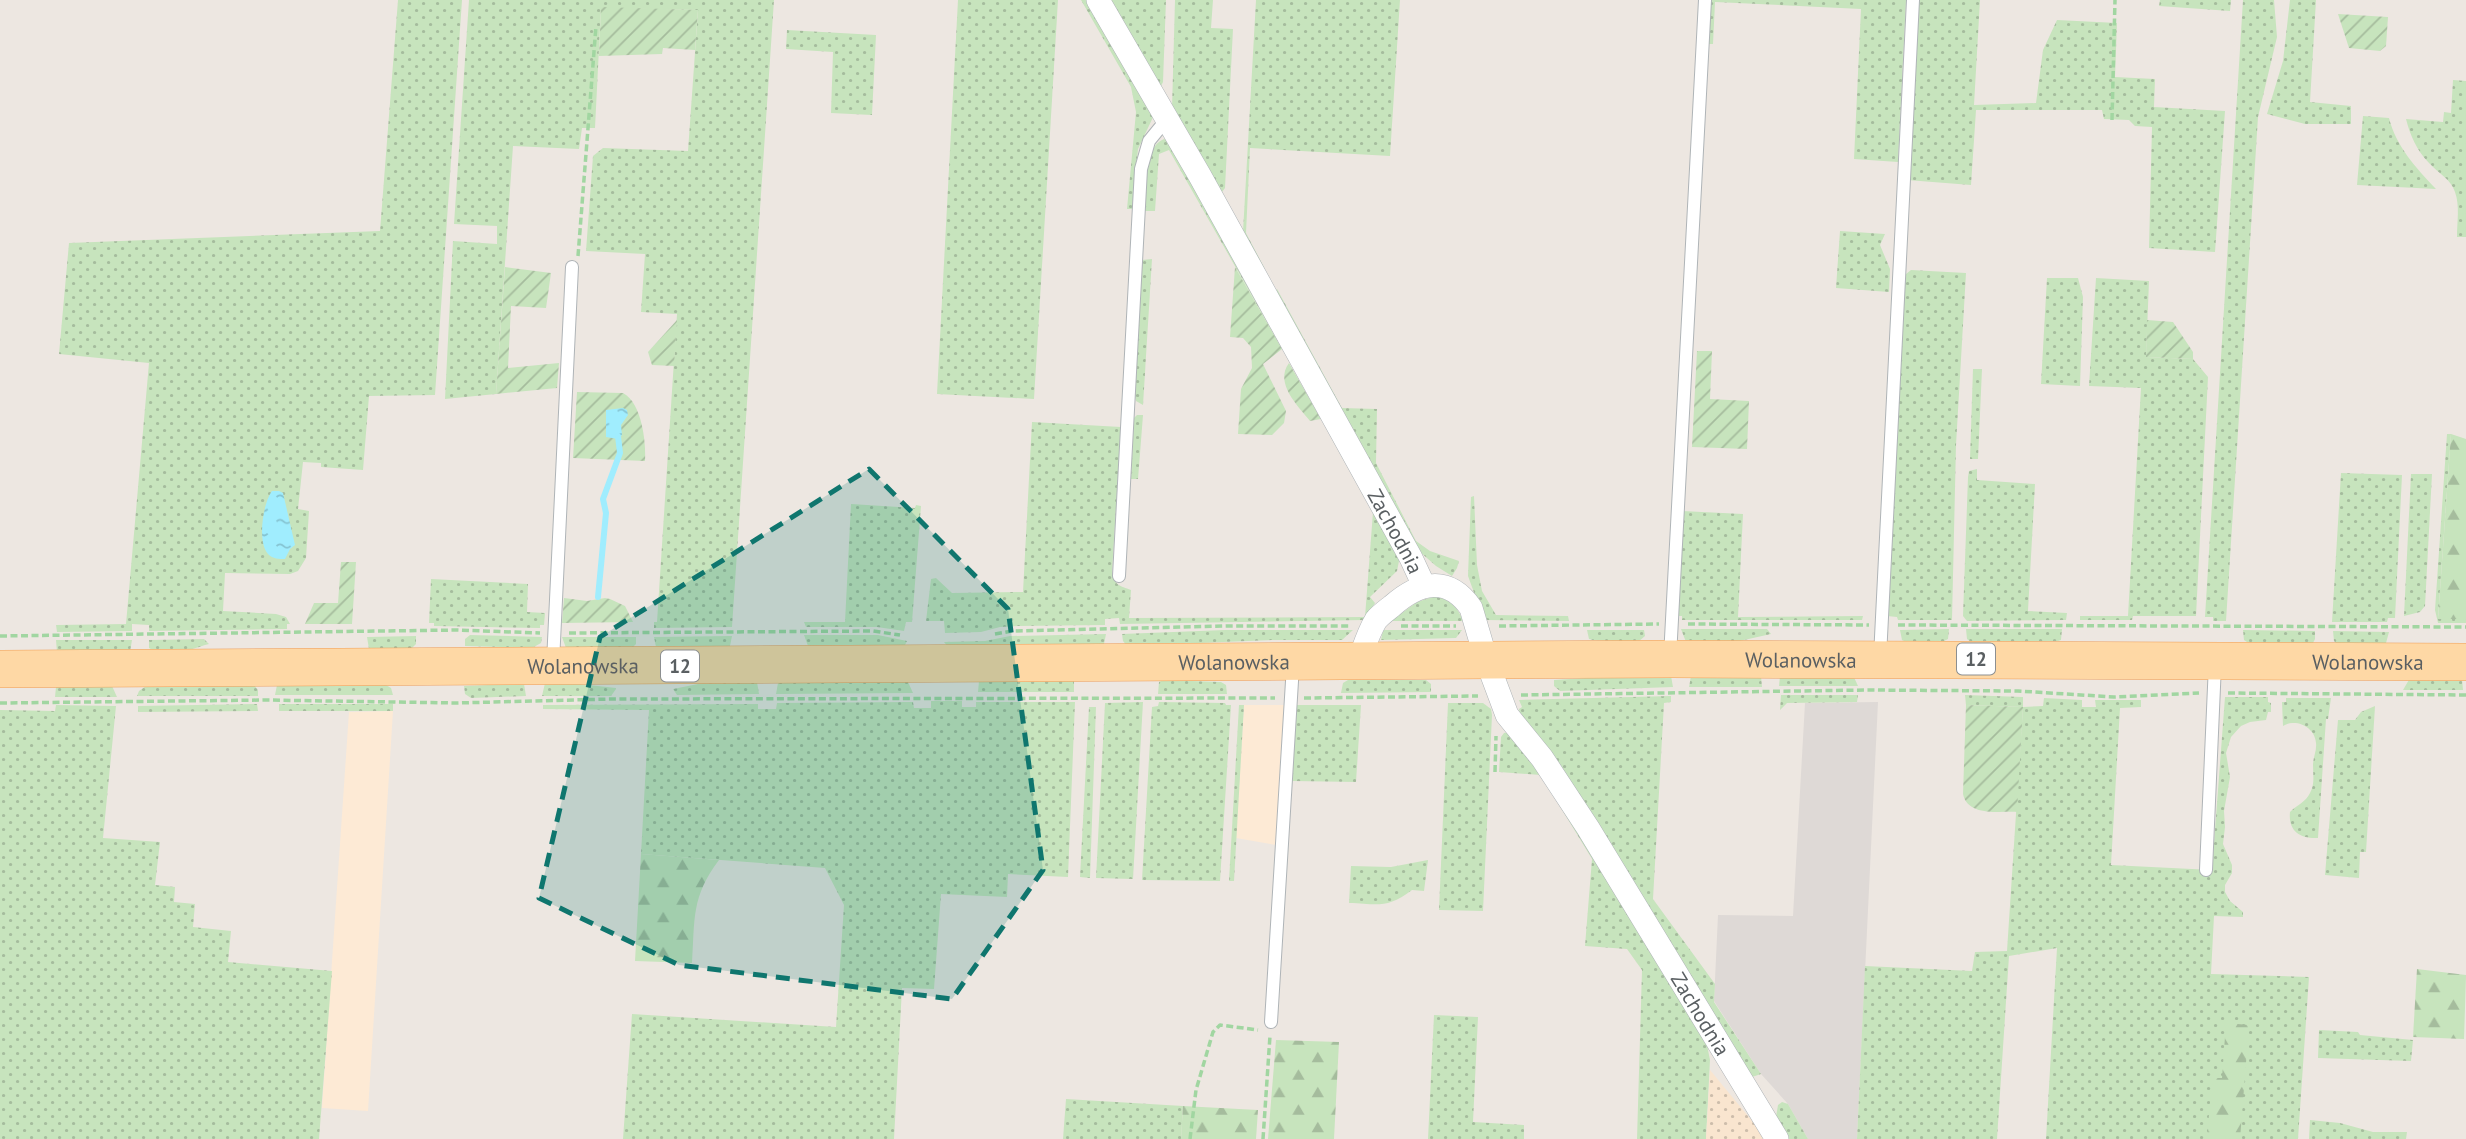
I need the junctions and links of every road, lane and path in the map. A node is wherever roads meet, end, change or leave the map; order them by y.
1 (1098, 0) edge
2 (1705, 0) edge
3 (1913, 0) edge
4 (2115, 0) edge
5 (596, 26) dead end
6 (1167, 119) junction
7 (2112, 120) dead end
8 (572, 267) joint
9 (1119, 576) dead end
10 (1424, 586) junction
11 (1374, 626) junction
12 (2466, 627) edge
13 (0, 636) edge
14 (986, 636) dead end
15 (908, 637) dead end
16 (1671, 641) junction
17 (1880, 642) junction
18 (1480, 643) junction
19 (553, 650) junction
20 (1293, 661) junction
21 (1359, 661) junction
22 (2466, 662) edge
23 (0, 669) edge
24 (2215, 677) junction
25 (2466, 695) edge
26 (1291, 698) junction
27 (0, 703) edge
28 (1503, 705) junction
29 (1495, 772) dead end
30 (2206, 870) dead end
31 (1271, 1027) joint
32 (1259, 1031) dead end
33 (1190, 1139) edge
34 (1263, 1139) edge
35 (1777, 1139) edge

1 - 6 street, Zachodnia
2 - 16 lane
3 - 17 lane
4 - 7 path
5 - 8 path
6 - 9 lane
6 - 10 street, Zachodnia
8 - 19 lane
10 - 11 street
10 - 18 street, Zachodnia
11 - 14 path
11 - 18 path
11 - 21 street
12 - 17 path
13 - 19 path
15 - 19 path
16 - 17 main road, Wolanowska / 12
16 - 17 path
16 - 18 main road, Wolanowska / 12
16 - 18 path
17 - 24 main road, Wolanowska / 12
18 - 21 main road, Wolanowska / 12
18 - 28 street, Zachodnia
19 - 20 main road, Wolanowska / 12
19 - 23 main road, Wolanowska / 12
20 - 21 main road, Wolanowska / 12
20 - 26 lane
22 - 24 main road, Wolanowska / 12
24 - 25 path
24 - 28 path
24 - 30 lane
26 - 27 path
26 - 28 path
26 - 31 lane
28 - 29 path
28 - 35 street, Zachodnia
31 - 34 path
32 - 33 path

